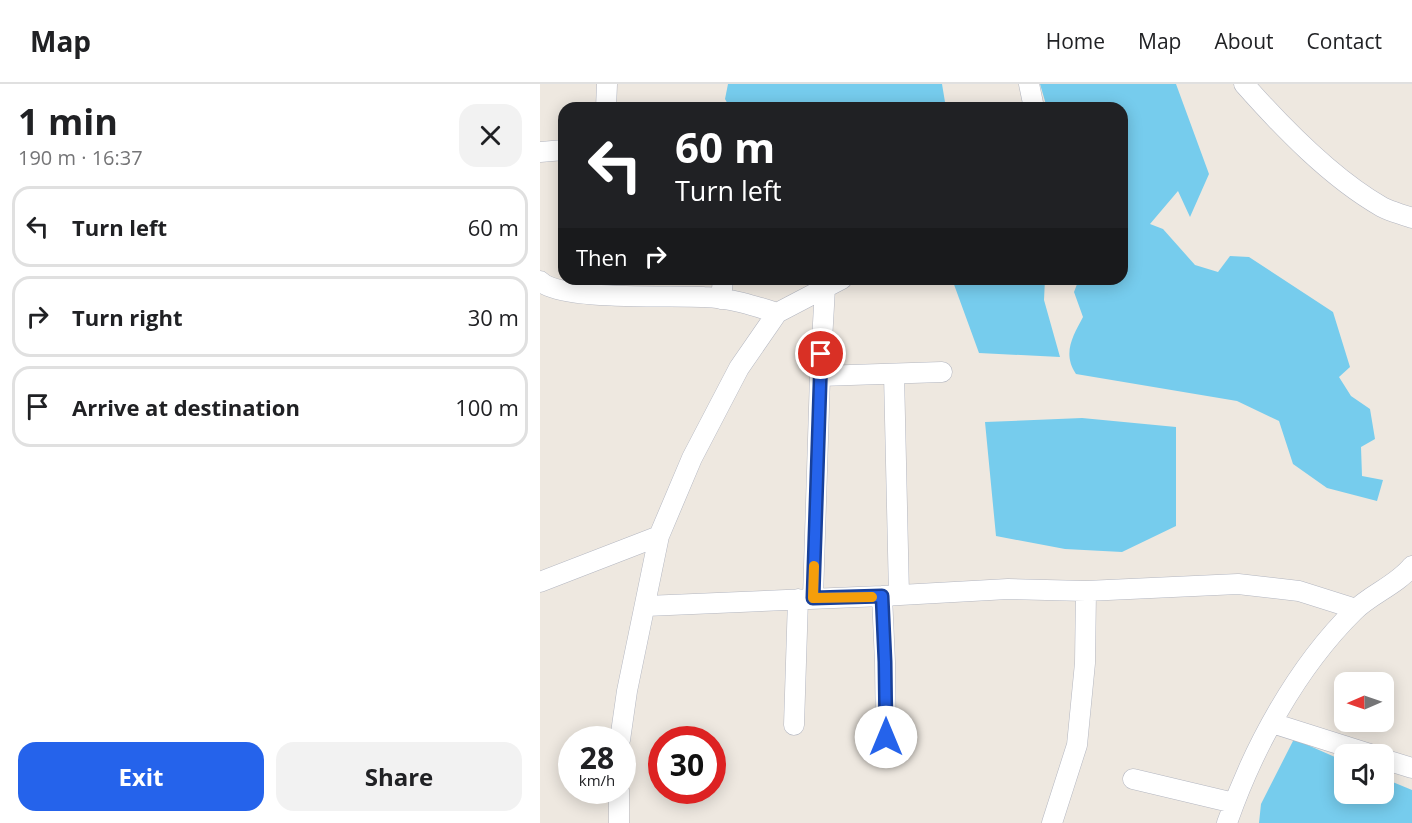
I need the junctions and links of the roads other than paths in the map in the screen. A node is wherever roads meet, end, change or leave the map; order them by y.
1 (607, 84) edge
2 (1029, 84) edge
3 (1244, 84) edge
4 (606, 102) edge
5 (1033, 102) edge
6 (558, 150) edge
7 (540, 152) edge
8 (1412, 218) edge
9 (540, 281) edge
10 (722, 285) edge
11 (831, 285) edge
12 (833, 285) edge
13 (721, 299) junction
14 (777, 313) junction
15 (942, 372) dead end
16 (894, 374) junction
17 (820, 376) junction
18 (658, 536) junction
19 (1412, 566) edge
20 (540, 582) edge
21 (1086, 591) junction
22 (891, 596) junction
23 (806, 599) junction
24 (646, 606) junction
25 (1356, 609) junction
26 (1272, 723) junction
27 (794, 725) dead end
28 (622, 726) edge
29 (886, 737) dead end
30 (1338, 744) edge
31 (1394, 762) edge
32 (1412, 768) edge
33 (1134, 779) dead end
34 (1234, 803) junction
35 (619, 804) edge
36 (619, 823) edge
37 (1052, 823) edge
38 (1227, 823) edge

1 - 4 street
2 - 5 street
3 - 8 street
6 - 7 street
9 - 13 street
10 - 13 street
11 - 14 street
12 - 17 street
13 - 14 street
14 - 18 street
15 - 16 street
16 - 17 street
16 - 22 street
17 - 23 street
18 - 20 street
18 - 24 street
19 - 25 street
21 - 22 street
21 - 25 street
21 - 37 street
22 - 23 street
22 - 29 street
23 - 24 street
23 - 27 street
24 - 28 street
25 - 26 street
26 - 30 street
26 - 34 street
31 - 32 street
33 - 34 street
34 - 38 street
35 - 36 street

